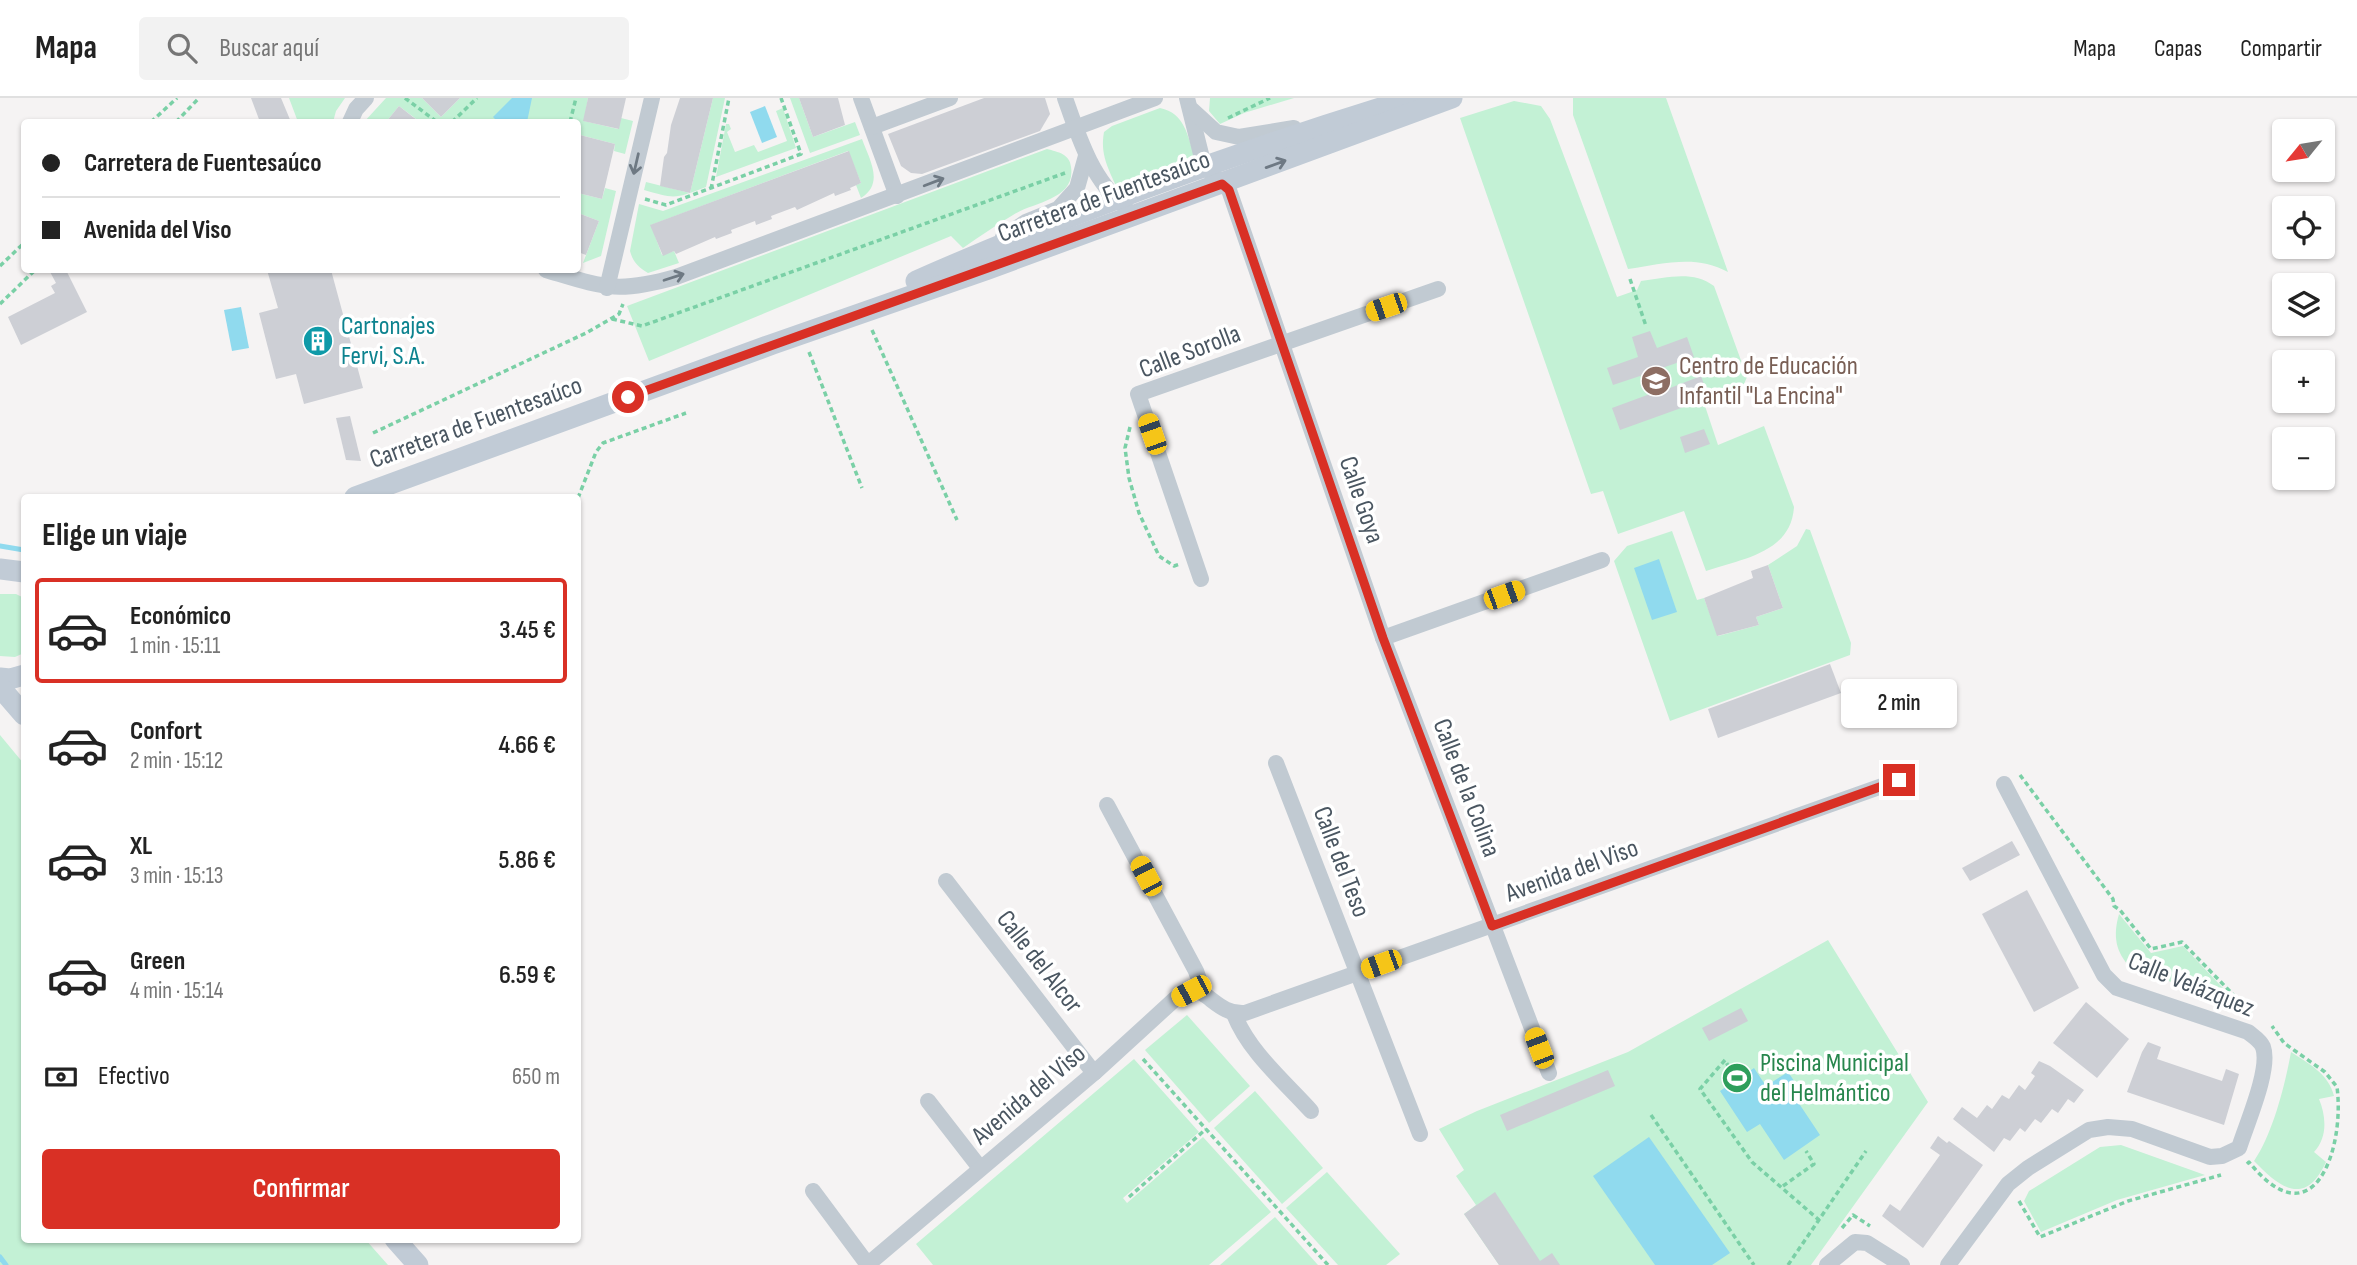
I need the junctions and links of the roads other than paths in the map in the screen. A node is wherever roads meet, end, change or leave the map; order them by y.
1 (366, 98) edge
2 (652, 98) edge
3 (861, 98) edge
4 (950, 98) edge
5 (1065, 98) edge
6 (1155, 98) edge
7 (1413, 98) edge
8 (1452, 98) edge
9 (1189, 104) edge
10 (351, 119) edge
11 (1331, 123) junction
12 (872, 127) junction
13 (1076, 129) junction
14 (1270, 144) junction
15 (1085, 161) junction
16 (1204, 166) junction
17 (1222, 184) junction
18 (897, 196) junction
19 (1127, 207) junction
20 (979, 253) junction
21 (556, 273) edge
22 (607, 288) junction
23 (1438, 289) dead end
24 (773, 344) junction
25 (1281, 344) junction
26 (363, 494) edge
27 (1601, 560) dead end
28 (0, 569) edge
29 (21, 572) edge
30 (1201, 579) dead end
31 (1383, 638) junction
32 (21, 676) edge
33 (0, 678) edge
34 (0, 687) edge
35 (21, 712) edge
36 (1276, 763) dead end
37 (1899, 780) dead end
38 (2004, 784) dead end
39 (1107, 805) dead end
40 (946, 881) dead end
41 (1492, 926) junction
42 (1358, 973) junction
43 (1204, 994) junction
44 (1234, 1014) junction
45 (1094, 1073) junction
46 (1549, 1073) dead end
47 (928, 1101) dead end
48 (1311, 1111) dead end
49 (1420, 1134) dead end
50 (980, 1168) junction
51 (813, 1191) dead end
52 (399, 1243) edge
53 (1831, 1261) edge
54 (418, 1265) edge
55 (867, 1265) edge
56 (1902, 1265) edge
57 (1948, 1265) edge

1 - 10 street
2 -> 22 street
3 - 12 street
4 - 12 street
5 - 13 street
6 - 13 street
7 - 11 main road, Carretera de Fuentesaúco
17 -> 8 main road, Carretera de Fuentesaúco
9 - 11 street
9 - 16 street
11 - 14 main road, Carretera de Fuentesaúco
12 - 18 street
13 - 15 street
18 -> 13 street
14 - 16 main road, Carretera de Fuentesaúco
14 - 17 main road
15 - 19 street
15 - 20 street
16 - 17 street, Calle Goya
16 - 19 main road
17 - 19 main road, Carretera de Fuentesaúco
17 - 25 street, Calle Goya
22 -> 18 street
19 - 20 main road, Carretera de Fuentesaúco
19 - 24 main road, Carretera de Fuentesaúco
20 - 24 main road, Carretera de Fuentesaúco
21 - 22 street
23 - 25 street
24 - 26 main road, Carretera de Fuentesaúco
25 - 30 street, Calle Sorolla
25 - 31 street, Calle Goya
27 - 31 street
28 - 29 main road
31 - 41 street, Calle de la Colina
32 - 33 main road
34 - 35 main road
36 - 42 street, Calle del Teso
37 - 41 street, Avenida del Viso
38 - 57 street, Calle Velázquez
39 - 43 street
40 - 45 street, Calle del Alcor
41 - 42 street, Avenida del Viso
41 - 46 street, Calle de la Colina
42 - 44 street, Avenida del Viso
42 - 49 street, Calle del Teso
43 - 44 street
43 - 45 street, Avenida del Viso
44 - 48 street
45 - 50 street, Avenida del Viso
47 - 50 street
50 - 55 street, Avenida del Viso
51 - 55 street
52 - 54 main road
53 - 56 street

